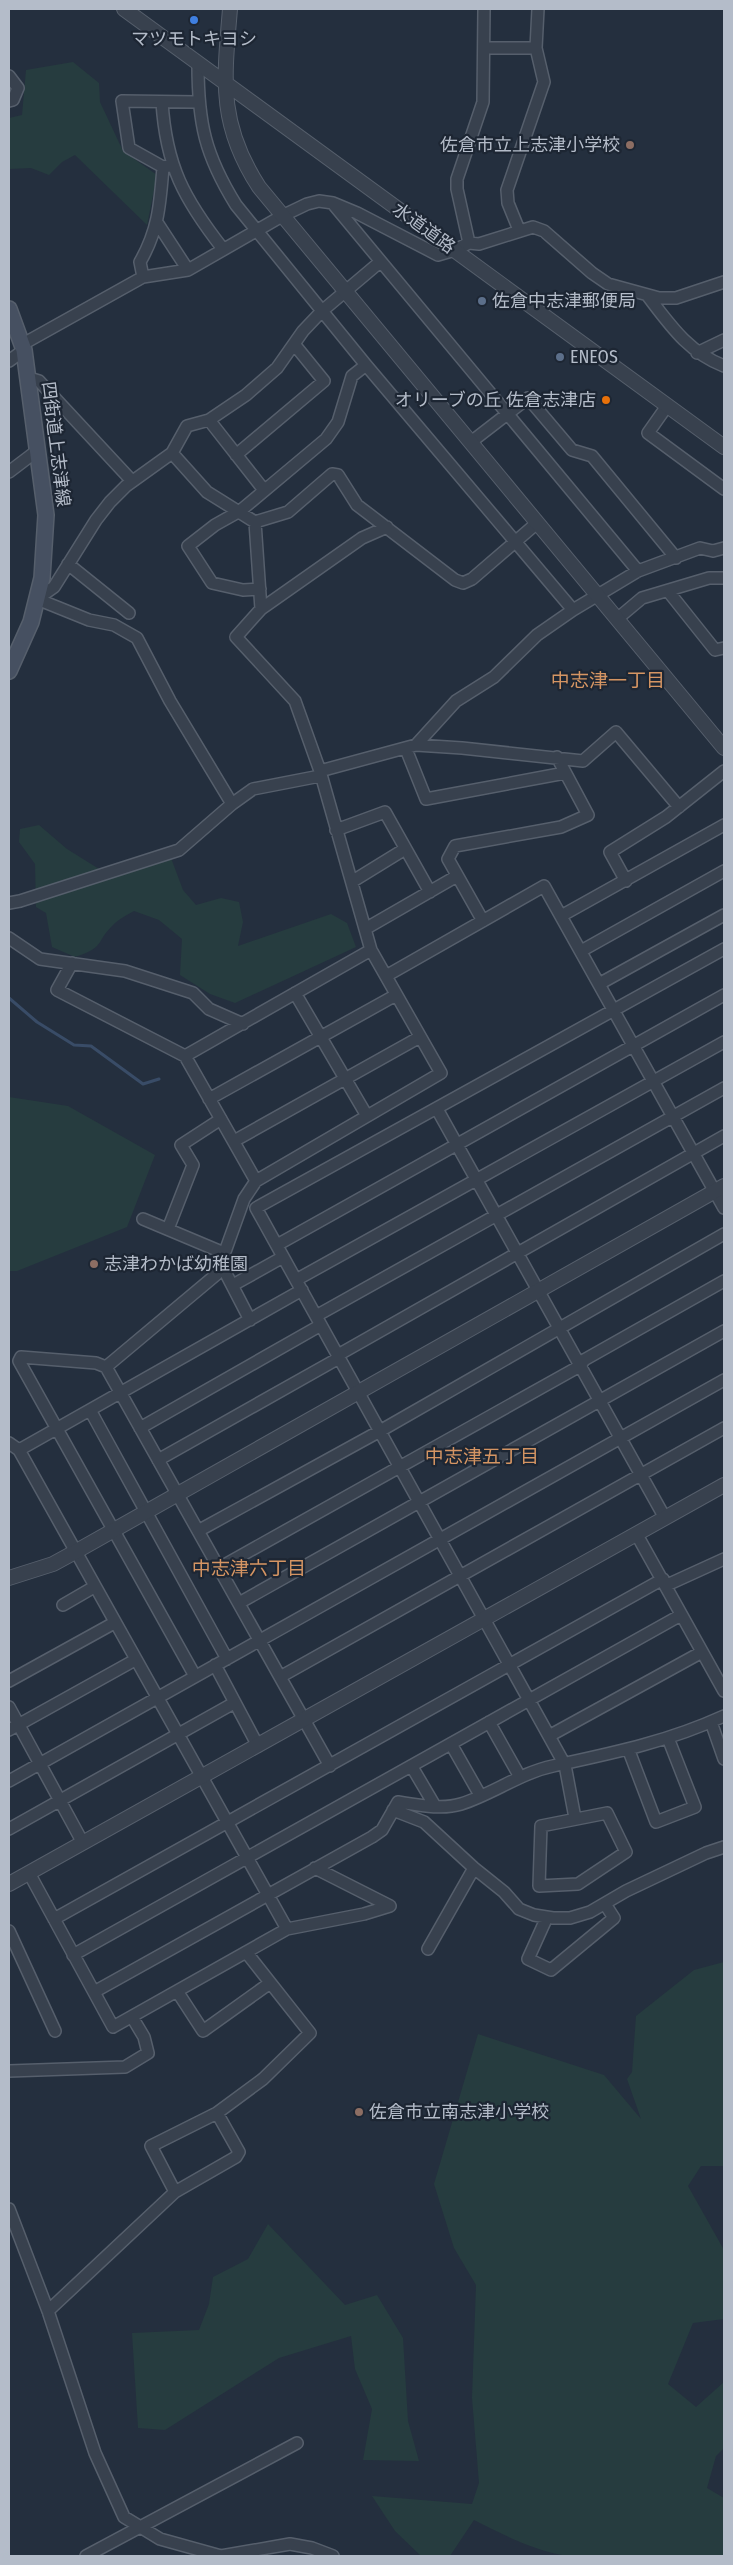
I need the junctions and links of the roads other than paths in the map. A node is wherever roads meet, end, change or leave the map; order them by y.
1 (124, 9) edge
2 (230, 9) edge
3 (484, 9) edge
4 (538, 9) edge
5 (484, 48) junction
6 (536, 48) junction
7 (198, 65) junction
8 (9, 76) edge
9 (224, 83) junction
10 (9, 101) edge
11 (162, 102) junction
12 (197, 102) junction
13 (168, 166) junction
14 (333, 203) junction
15 (282, 216) junction
16 (158, 224) junction
17 (519, 230) junction
18 (257, 231) junction
19 (469, 243) junction
20 (223, 249) junction
21 (454, 250) junction
22 (380, 262) junction
23 (188, 270) junction
24 (143, 278) junction
25 (724, 282) edge
26 (345, 291) junction
27 (647, 295) junction
28 (9, 309) edge
29 (322, 311) junction
30 (724, 340) edge
31 (294, 344) junction
32 (24, 347) junction
33 (697, 353) junction
34 (9, 361) edge
35 (366, 365) junction
36 (724, 366) edge
37 (29, 378) junction
38 (667, 406) junction
39 (507, 414) junction
40 (209, 420) junction
41 (471, 442) junction
42 (724, 447) edge
43 (38, 450) junction
44 (172, 453) junction
45 (236, 455) junction
46 (9, 472) edge
47 (132, 481) junction
48 (724, 489) edge
49 (264, 490) junction
50 (240, 511) junction
51 (254, 522) junction
52 (537, 523) junction
53 (387, 527) junction
54 (515, 542) junction
55 (724, 548) edge
56 (676, 558) junction
57 (68, 564) junction
58 (638, 572) junction
59 (724, 578) edge
60 (260, 588) junction
61 (668, 592) junction
62 (597, 595) junction
63 (37, 599) junction
64 (261, 609) junction
65 (572, 610) junction
66 (129, 613) dead end
67 (617, 619) junction
68 (724, 648) edge
69 (9, 671) edge
70 (411, 747) junction
71 (724, 748) edge
72 (557, 757) junction
73 (724, 771) edge
74 (320, 773) junction
75 (566, 773) junction
76 (232, 804) junction
77 (679, 807) junction
78 (724, 826) edge
79 (336, 830) junction
80 (405, 849) junction
81 (724, 870) edge
82 (457, 876) junction
83 (353, 881) junction
84 (626, 881) junction
85 (430, 892) junction
86 (9, 903) edge
87 (724, 915) edge
88 (561, 916) junction
89 (482, 921) junction
90 (365, 928) junction
91 (9, 938) edge
92 (724, 949) edge
93 (371, 950) junction
94 (580, 951) junction
95 (72, 963) junction
96 (386, 976) junction
97 (599, 984) junction
98 (295, 993) junction
99 (396, 995) junction
100 (724, 995) edge
101 (614, 1010) junction
102 (243, 1024) junction
103 (420, 1037) junction
104 (321, 1038) junction
105 (724, 1042) edge
106 (633, 1045) junction
107 (185, 1056) junction
108 (344, 1080) junction
109 (654, 1082) junction
110 (724, 1088) edge
111 (209, 1099) junction
112 (437, 1109) junction
113 (366, 1116) junction
114 (673, 1116) junction
115 (221, 1119) junction
116 (724, 1136) edge
117 (234, 1141) junction
118 (457, 1145) junction
119 (694, 1153) junction
120 (476, 1180) junction
121 (256, 1181) junction
122 (720, 1189) edge
123 (724, 1208) edge
124 (496, 1215) junction
125 (143, 1220) dead end
126 (168, 1229) junction
127 (724, 1234) edge
128 (277, 1245) junction
129 (517, 1254) junction
130 (283, 1256) junction
131 (222, 1258) junction
132 (724, 1281) edge
133 (233, 1284) junction
134 (299, 1285) junction
135 (538, 1291) junction
136 (250, 1320) junction
137 (318, 1320) junction
138 (559, 1329) junction
139 (724, 1331) edge
140 (338, 1356) junction
141 (580, 1366) junction
142 (106, 1367) junction
143 (724, 1380) edge
144 (358, 1391) junction
145 (121, 1393) junction
146 (599, 1401) junction
147 (90, 1410) junction
148 (140, 1428) junction
149 (724, 1428) edge
150 (56, 1429) junction
151 (380, 1431) junction
152 (620, 1438) junction
153 (9, 1443) edge
154 (19, 1450) junction
155 (158, 1460) junction
156 (400, 1468) junction
157 (640, 1475) junction
158 (724, 1484) edge
159 (177, 1494) junction
160 (420, 1503) junction
161 (146, 1512) junction
162 (665, 1518) junction
163 (113, 1531) junction
164 (198, 1531) junction
165 (637, 1535) junction
166 (440, 1539) junction
167 (75, 1552) junction
168 (724, 1559) edge
169 (219, 1568) junction
170 (461, 1576) junction
171 (9, 1578) edge
172 (665, 1582) junction
173 (94, 1587) junction
174 (239, 1603) junction
175 (63, 1605) dead end
176 (681, 1615) junction
177 (485, 1620) junction
178 (114, 1623) junction
179 (260, 1640) junction
180 (702, 1652) junction
181 (227, 1659) junction
182 (135, 1660) junction
183 (509, 1665) junction
184 (214, 1666) junction
185 (195, 1676) junction
186 (280, 1677) junction
187 (9, 1682) edge
188 (724, 1691) edge
189 (157, 1698) junction
190 (529, 1700) junction
191 (234, 1703) junction
192 (9, 1707) edge
193 (724, 1716) edge
194 (304, 1720) junction
195 (489, 1722) junction
196 (711, 1722) junction
197 (14, 1728) edge
198 (177, 1735) junction
199 (549, 1736) junction
200 (668, 1738) junction
201 (451, 1744) junction
202 (258, 1746) junction
203 (629, 1750) junction
204 (724, 1759) edge
205 (40, 1763) junction
206 (565, 1765) junction
207 (330, 1766) junction
208 (412, 1767) junction
209 (520, 1777) junction
210 (202, 1778) junction
211 (9, 1781) edge
212 (480, 1795) junction
213 (60, 1800) junction
214 (435, 1806) junction
215 (393, 1810) junction
216 (575, 1818) junction
217 (228, 1823) junction
218 (9, 1828) edge
219 (83, 1844) junction
220 (724, 1847) edge
221 (247, 1858) junction
222 (315, 1868) junction
223 (474, 1868) junction
224 (29, 1873) junction
225 (9, 1884) edge
226 (268, 1895) junction
227 (605, 1904) junction
228 (547, 1917) junction
229 (54, 1919) junction
230 (287, 1929) junction
231 (9, 1931) edge
232 (428, 1949) dead end
233 (246, 1952) junction
234 (73, 1955) junction
235 (270, 1983) junction
236 (178, 1991) junction
237 (94, 1992) junction
238 (132, 2017) junction
239 (55, 2032) dead end
240 (9, 2071) edge
241 (217, 2113) junction
242 (176, 2192) junction
243 (9, 2209) edge
244 (48, 2311) junction
245 (297, 2443) dead end
246 (141, 2529) junction
247 (86, 2556) edge
248 (333, 2556) edge

1 - 7 street, 水道道路
2 - 9 street
3 - 5 street
4 - 6 street
5 - 6 street
5 - 19 street
6 - 17 street
7 - 9 street, 水道道路
7 - 12 street
8 - 10 street
9 - 15 street
9 - 21 street, 水道道路
11 - 12 street
11 - 13 street
11 - 13 street
12 - 18 street
13 - 16 street
13 - 20 street
14 - 15 street
14 - 21 street
14 - 22 street
15 - 18 street
15 - 26 street
16 - 23 street
16 - 24 street
17 - 19 street
17 - 27 street
18 - 20 street
18 - 29 street
19 - 21 street
20 - 23 street
21 - 38 street, 水道道路
22 - 26 street
22 - 39 street
23 - 24 street
24 - 32 street
25 - 27 street
26 - 29 street
26 - 41 street
27 - 33 street
28 - 32 main road, 四街道上志津線
29 - 31 street
29 - 35 street
30 - 33 street
31 - 40 street
31 - 45 street
32 - 34 street
32 - 37 main road, 四街道上志津線
33 - 36 street
35 - 49 street
35 - 54 street
37 - 43 main road, 四街道上志津線
37 - 47 street
38 - 42 street, 水道道路
38 - 48 street
39 - 41 street
39 - 56 street
39 - 58 street
40 - 44 street
40 - 45 street
41 - 52 street
43 - 46 street
43 - 63 main road, 四街道上志津線
44 - 47 street
44 - 50 street
45 - 49 street
47 - 57 street
49 - 50 street
50 - 51 street
50 - 60 street
51 - 53 street
51 - 60 street
52 - 54 street
52 - 62 street
53 - 54 street
53 - 64 street
54 - 65 street
55 - 56 street
56 - 58 street
57 - 63 street
57 - 66 street
58 - 62 street
59 - 61 street
60 - 64 street
61 - 67 street
61 - 68 street
62 - 65 street
62 - 67 street
63 - 69 main road, 四街道上志津線
63 - 76 street
64 - 74 street
65 - 70 street
67 - 71 street
70 - 72 street
70 - 74 street
70 - 75 street
72 - 75 street
72 - 77 street
73 - 77 street
74 - 76 street
74 - 79 street
75 - 82 street
76 - 86 street
77 - 84 street
78 - 84 street
79 - 80 street
79 - 83 street
80 - 83 street
80 - 85 street
81 - 94 street
82 - 85 street
82 - 89 street
83 - 90 street
84 - 88 street
85 - 90 street
87 - 97 street
88 - 89 street
88 - 94 street
89 - 96 street
90 - 93 street
91 - 95 street
92 - 101 street
93 - 96 street
93 - 98 street
94 - 97 street
95 - 102 street
95 - 107 street
96 - 99 street
97 - 101 street
98 - 102 street
98 - 104 street
99 - 103 street
99 - 104 street
100 - 106 street
101 - 106 street
101 - 112 street
102 - 107 street
103 - 108 street
103 - 113 street
104 - 108 street
104 - 111 street
105 - 109 street
106 - 109 street
106 - 118 street
107 - 111 street
108 - 113 street
108 - 117 street
109 - 114 street
109 - 120 street
110 - 114 street
111 - 115 street
112 - 118 street
112 - 128 street
113 - 121 street
114 - 119 street
114 - 124 street
115 - 117 street
115 - 126 street
116 - 119 street
117 - 121 street
118 - 120 street
118 - 128 street
119 - 122 street
119 - 129 street
120 - 124 street
120 - 134 street
121 - 131 street
122 - 123 street
122 - 135 street
124 - 129 street
124 - 137 street
125 - 126 street
126 - 131 street
127 - 138 street
128 - 130 street
129 - 135 street
129 - 140 street
130 - 133 street
130 - 134 street
131 - 133 street
131 - 142 street
132 - 141 street
133 - 136 street
134 - 136 street
134 - 137 street
135 - 138 street
135 - 144 street
136 - 145 street
137 - 140 street
137 - 148 street
138 - 141 street
138 - 151 street
139 - 146 street
140 - 144 street
140 - 155 street
141 - 146 street
141 - 156 street
142 - 145 street
142 - 150 street
143 - 152 street
144 - 151 street
144 - 159 street
145 - 147 street
145 - 148 street
146 - 152 street
146 - 160 street
147 - 150 street
147 - 161 street
148 - 155 street
149 - 157 street
150 - 154 street
150 - 163 street
151 - 156 street
151 - 164 street
152 - 157 street
152 - 166 street
153 - 154 street
154 - 167 street
155 - 159 street
156 - 160 street
156 - 169 street
157 - 162 street
157 - 170 street
158 - 162 street
159 - 161 street
159 - 164 street
160 - 166 street
160 - 174 street
161 - 163 street
161 - 181 street
162 - 165 street
163 - 167 street
163 - 185 street
164 - 169 street
165 - 172 street
165 - 177 street
166 - 170 street
166 - 179 street
167 - 171 street
167 - 173 street
168 - 172 street
169 - 174 street
170 - 177 street
170 - 186 street
172 - 176 street
172 - 183 street
173 - 175 street
173 - 178 street
174 - 179 street
176 - 180 street
176 - 190 street
177 - 183 street
177 - 194 street
178 - 182 street
178 - 187 street
179 - 181 street
179 - 186 street
180 - 188 street
180 - 199 street
181 - 184 street
182 - 189 street
182 - 197 street
183 - 190 street
183 - 207 street
184 - 185 street
184 - 191 street
185 - 189 street
186 - 194 street
189 - 198 street
189 - 205 street
190 - 195 street
190 - 199 street
191 - 198 street
191 - 202 street
192 - 197 street
193 - 196 street
194 - 202 street
194 - 207 street
195 - 201 street
195 - 209 street
196 - 200 street
196 - 204 street
197 - 205 street
198 - 210 street
198 - 213 street
199 - 206 street
200 - 203 street
200 - 203 street
201 - 208 street
201 - 212 street
202 - 210 street
203 - 206 street
205 - 211 street
205 - 213 street
206 - 209 street
206 - 216 street
207 - 217 street
208 - 214 street
208 - 221 street
209 - 212 street
210 - 217 street
210 - 219 street
212 - 214 street
213 - 218 street
213 - 219 street
214 - 215 street
215 - 222 street
215 - 223 street
216 - 216 street
217 - 221 street
217 - 229 street
219 - 224 street
220 - 227 street
221 - 226 street
221 - 234 street
222 - 226 street
222 - 230 street
223 - 228 street
223 - 232 street
224 - 225 street
224 - 229 street
226 - 230 street
226 - 237 street
227 - 228 street
227 - 228 street
229 - 234 street
230 - 233 street
231 - 239 street
233 - 235 street
233 - 236 street
234 - 237 street
235 - 236 street
235 - 241 street
236 - 238 street
237 - 238 street
238 - 240 street
241 - 242 street
241 - 242 street
242 - 244 street
243 - 244 street
244 - 246 street
245 - 246 street
246 - 247 street
246 - 248 street

